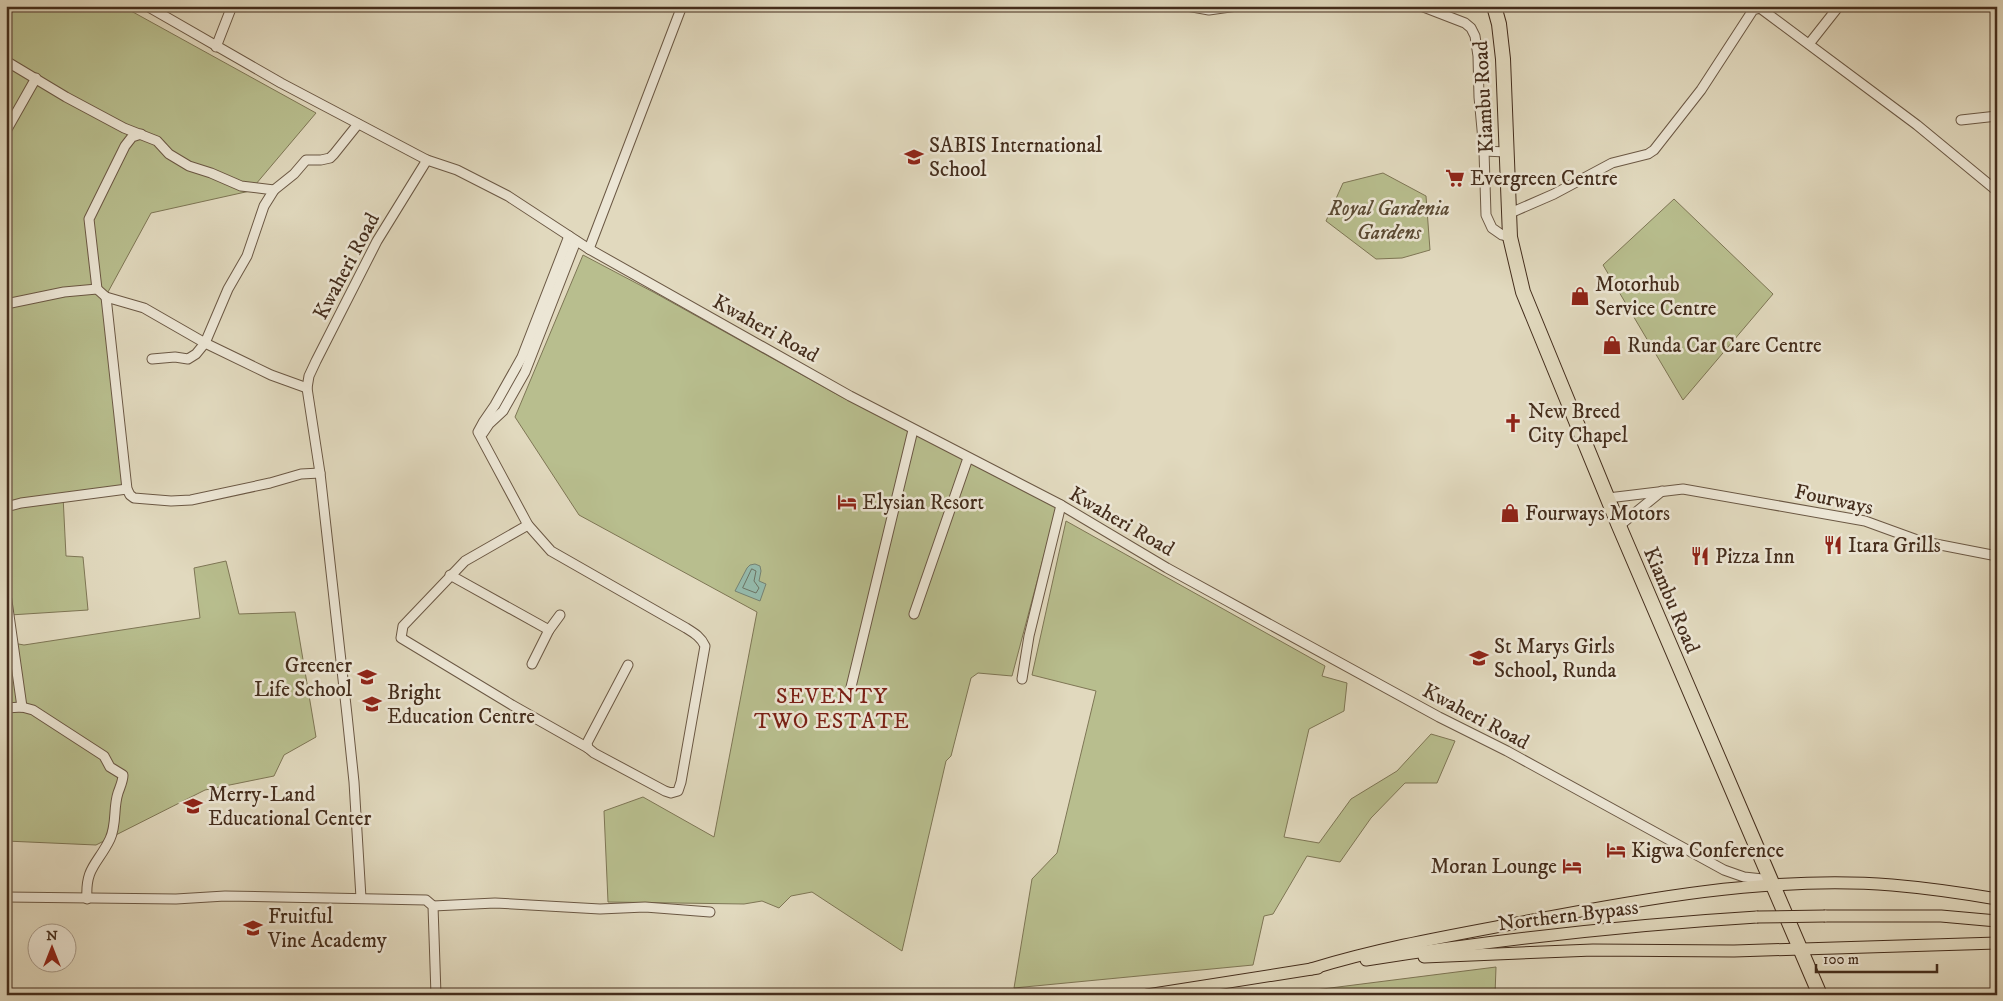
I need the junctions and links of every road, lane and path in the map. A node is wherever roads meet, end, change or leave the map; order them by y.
1 (147, 6) edge
2 (232, 6) edge
3 (682, 6) edge
4 (1187, 6) edge
5 (1237, 6) edge
6 (1421, 6) edge
7 (1494, 6) edge
8 (1840, 6) edge
9 (1757, 7) edge
10 (1809, 44) junction
11 (216, 46) junction
12 (6, 61) edge
13 (36, 78) junction
14 (1997, 116) edge
15 (1961, 120) dead end
16 (358, 124) junction
17 (124, 128) junction
18 (6, 131) edge
19 (141, 134) junction
20 (125, 146) junction
21 (1484, 150) junction
22 (1506, 152) junction
23 (427, 160) junction
24 (274, 190) junction
25 (1997, 191) edge
26 (1508, 214) junction
27 (1510, 237) junction
28 (573, 238) junction
29 (589, 249) junction
30 (97, 289) junction
31 (106, 297) junction
32 (6, 304) edge
33 (205, 343) junction
34 (152, 359) dead end
35 (516, 369) junction
36 (525, 372) junction
37 (307, 388) junction
38 (913, 430) junction
39 (480, 438) junction
40 (968, 458) junction
41 (320, 473) junction
42 (127, 489) junction
43 (1662, 491) junction
44 (1608, 498) junction
45 (1061, 505) junction
46 (6, 507) edge
47 (528, 525) junction
48 (1619, 526) junction
49 (1997, 556) edge
50 (450, 576) junction
51 (6, 594) edge
52 (914, 614) dead end
53 (560, 615) dead end
54 (549, 630) junction
55 (532, 664) dead end
56 (628, 665) dead end
57 (1022, 679) dead end
58 (851, 687) dead end
59 (22, 707) junction
60 (6, 708) edge
61 (588, 748) junction
62 (1773, 883) junction
63 (6, 897) edge
64 (361, 898) junction
65 (87, 899) junction
66 (1997, 899) edge
67 (433, 906) junction
68 (710, 912) dead end
69 (1997, 921) edge
70 (1997, 943) edge
71 (1801, 948) junction
72 (1388, 957) junction
73 (1311, 969) junction
74 (436, 995) edge
75 (1147, 995) edge
76 (1820, 995) edge

1 - 11 street
2 - 11 street
3 - 29 street
4 - 5 street
6 - 21 street
7 - 22 highway, Kiambu Road
8 - 10 street
9 - 10 street
9 - 26 street
10 - 25 street
11 - 16 street
12 - 13 street
13 - 17 street
13 - 18 street
14 - 15 street
16 - 23 street
16 - 24 street
17 - 19 street
17 - 20 street
19 - 20 street
19 - 24 street
20 - 30 street
21 - 22 street
21 - 27 street
22 - 26 highway, Kiambu Road
23 - 28 street, Kwaheri Road
23 - 37 street, Kwaheri Road
24 - 33 street
26 - 27 highway, Kiambu Road
27 - 44 highway, Kiambu Road
28 - 29 street, Kwaheri Road
28 - 35 street
28 - 36 street
29 - 38 street, Kwaheri Road
30 - 31 street
30 - 32 street
31 - 33 street
31 - 42 street
33 - 34 street
33 - 37 street
35 - 36 street
35 - 39 street
36 - 39 street
37 - 41 street, Kwaheri Road
38 - 40 street, Kwaheri Road
38 - 58 street
39 - 47 street
40 - 45 street, Kwaheri Road
40 - 52 street
41 - 42 street
41 - 64 street, Kwaheri Road
42 - 46 street
43 - 44 street, Fourways
43 - 48 street
43 - 49 street, Fourways
44 - 48 highway, Kiambu Road
45 - 57 street
45 - 62 street, Kwaheri Road
47 - 50 street
47 - 61 street
48 - 62 highway, Kiambu Road
50 - 54 street
50 - 61 street
51 - 59 street
53 - 54 street
54 - 55 street
56 - 61 street
59 - 60 street
59 - 65 street
62 - 66 main road
62 - 71 highway, Kiambu Road
62 - 73 main road
63 - 65 street
64 - 65 street
64 - 67 street
67 - 68 street
67 - 74 street
69 - 72 main road, Northern Bypass, bridge
70 - 71 main road
71 - 72 main road
71 - 76 highway, Kiambu Road
72 - 73 main road, Northern Bypass
73 - 75 main road, Northern Bypass

